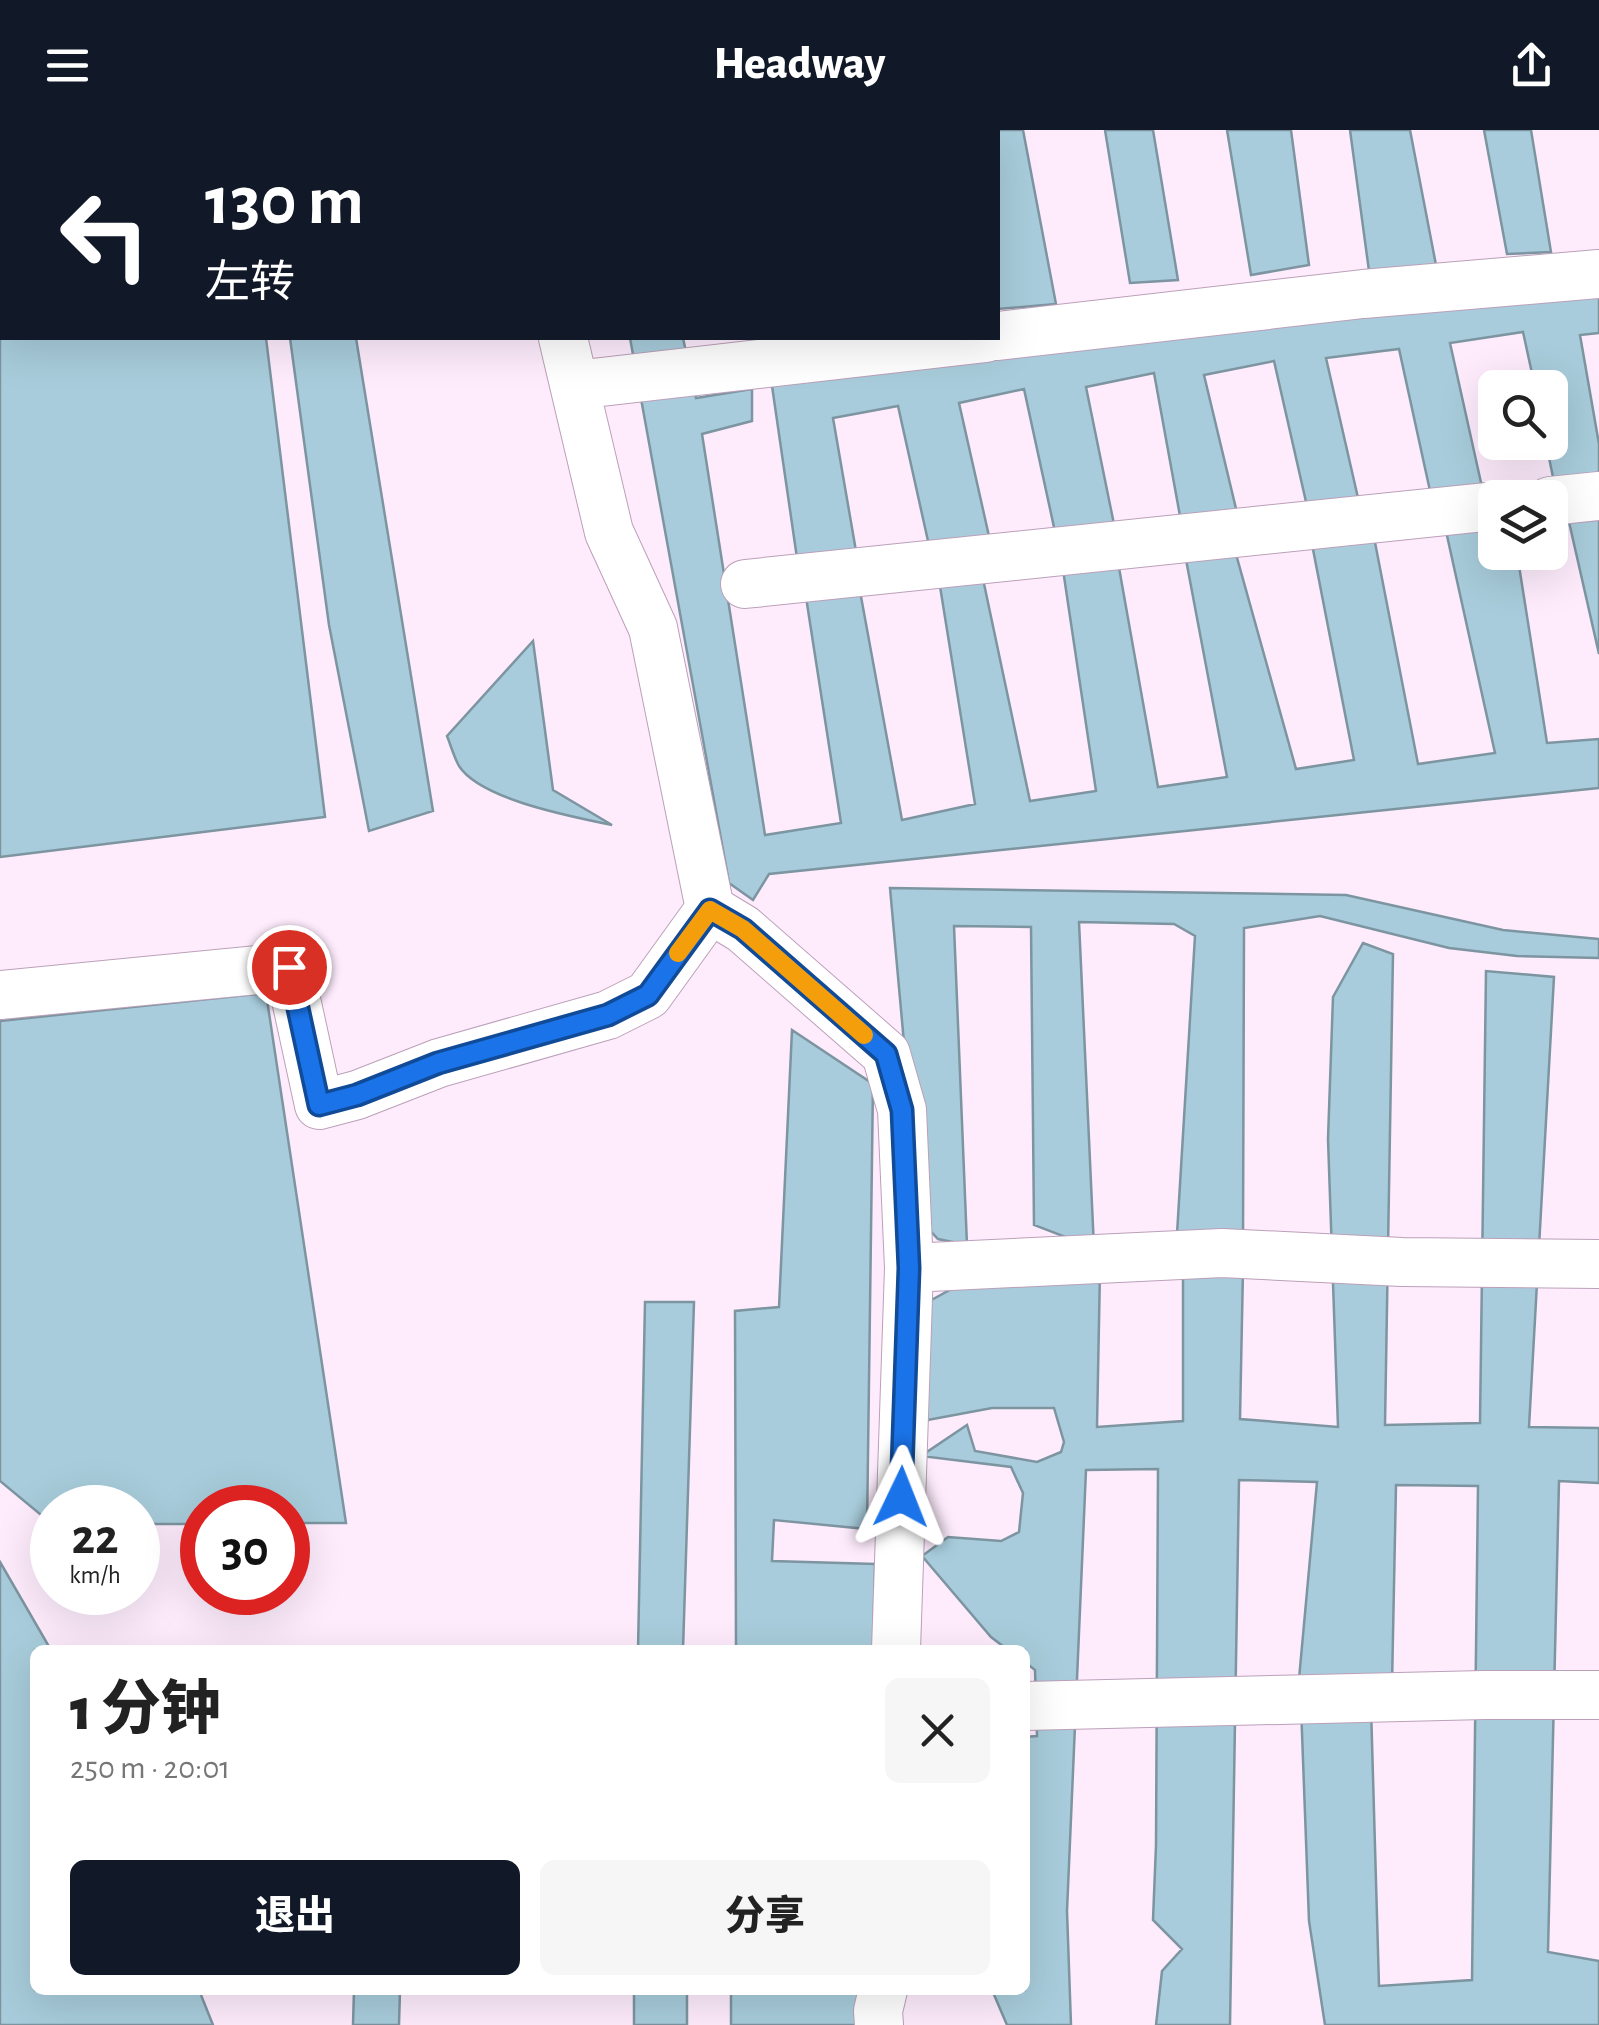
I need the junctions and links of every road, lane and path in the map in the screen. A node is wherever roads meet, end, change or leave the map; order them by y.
1 (1599, 274) edge
2 (1000, 336) edge
3 (564, 340) edge
4 (968, 340) edge
5 (575, 384) junction
6 (1599, 496) edge
7 (1568, 499) edge
8 (1478, 508) edge
9 (745, 584) dead end
10 (710, 910) junction
11 (0, 996) edge
12 (1599, 1264) edge
13 (909, 1268) junction
14 (896, 1645) edge
15 (1599, 1696) edge
16 (1030, 1706) edge
17 (882, 1995) edge
18 (879, 2025) edge

1 - 2 street
3 - 5 street
4 - 5 street
5 - 10 street
6 - 7 street
8 - 9 street
10 - 11 street
10 - 13 street
12 - 13 street
13 - 14 street
15 - 16 street
17 - 18 street

